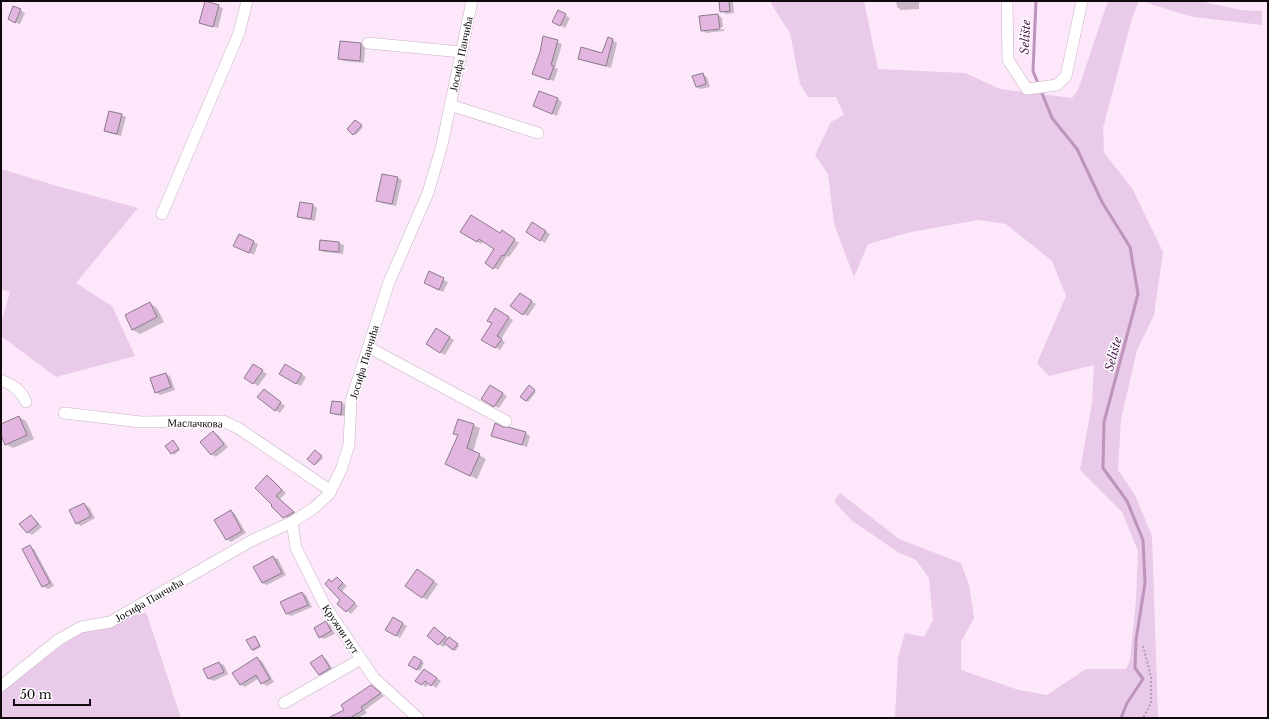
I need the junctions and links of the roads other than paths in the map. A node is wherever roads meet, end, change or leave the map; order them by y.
1 (247, 1) edge
2 (472, 1) edge
3 (1007, 1) edge
4 (1082, 1) edge
5 (368, 43) dead end
6 (461, 52) junction
7 (450, 105) junction
8 (538, 133) dead end
9 (162, 214) dead end
10 (368, 348) junction
11 (1, 380) edge
12 (26, 402) dead end
13 (64, 413) dead end
14 (506, 421) dead end
15 (331, 491) junction
16 (292, 522) junction
17 (361, 659) junction
18 (1, 686) edge
19 (284, 703) dead end
20 (418, 718) edge

1 - 9 street
2 - 6 street, Јосифа Панчића
3 - 4 street
5 - 6 street
6 - 7 street, Јосифа Панчића
7 - 8 street
7 - 10 street, Јосифа Панчића
10 - 14 street
10 - 15 street, Јосифа Панчића
11 - 12 street
13 - 15 street, Маслачкова
15 - 16 street, Јосифа Панчића
16 - 17 street, Кружни пут
16 - 18 street, Јосифа Панчића
17 - 19 street
17 - 20 street, Кружни пут

